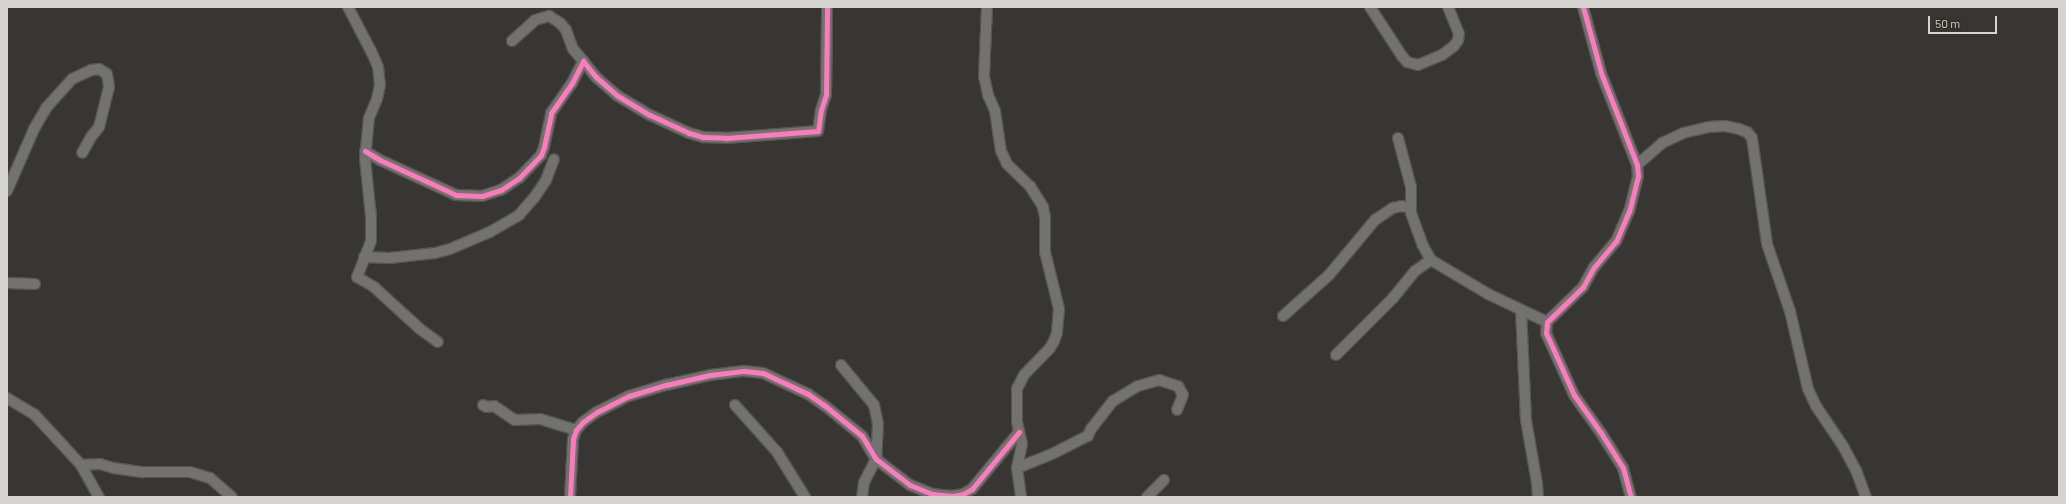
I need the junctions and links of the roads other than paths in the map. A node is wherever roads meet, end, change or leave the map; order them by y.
1 (348, 7) edge
2 (827, 7) edge
3 (987, 7) edge
4 (1370, 7) edge
5 (1448, 7) edge
6 (1582, 7) edge
7 (544, 12) edge
8 (512, 41) dead end
9 (583, 61) junction
10 (1398, 138) dead end
11 (365, 151) junction
12 (82, 153) dead end
13 (554, 159) dead end
14 (1636, 165) junction
15 (7, 191) edge
16 (1411, 208) junction
17 (364, 257) junction
18 (1431, 260) junction
19 (7, 283) edge
20 (35, 284) dead end
21 (1521, 310) junction
22 (1284, 316) dead end
23 (1547, 322) junction
24 (438, 342) dead end
25 (1336, 355) dead end
26 (841, 365) dead end
27 (7, 398) edge
28 (483, 405) dead end
29 (735, 405) dead end
30 (1177, 410) dead end
31 (576, 430) junction
32 (1019, 432) junction
33 (876, 459) junction
34 (81, 465) junction
35 (1018, 468) junction
36 (1164, 480) dead end
37 (99, 497) edge
38 (232, 497) edge
39 (570, 497) edge
40 (805, 497) edge
41 (862, 497) edge
42 (1021, 497) edge
43 (1147, 497) edge
44 (1538, 497) edge
45 (1631, 497) edge
46 (1866, 497) edge

1 - 11 street
2 - 9 street
3 - 32 street
4 - 5 street
6 - 14 street
7 - 8 street
7 - 9 street
9 - 11 street
10 - 16 street
11 - 17 street
12 - 15 street
13 - 17 street
14 - 23 street
14 - 46 street
16 - 18 street
16 - 22 street
17 - 24 street
18 - 21 street
18 - 25 street
19 - 20 street
21 - 23 street
21 - 44 street
23 - 45 street
26 - 33 street
27 - 34 street
28 - 31 street
29 - 40 street
30 - 35 street
31 - 33 street
31 - 39 street
32 - 33 street
32 - 35 street
33 - 41 street
34 - 37 street
34 - 38 street
35 - 42 street
36 - 43 street

